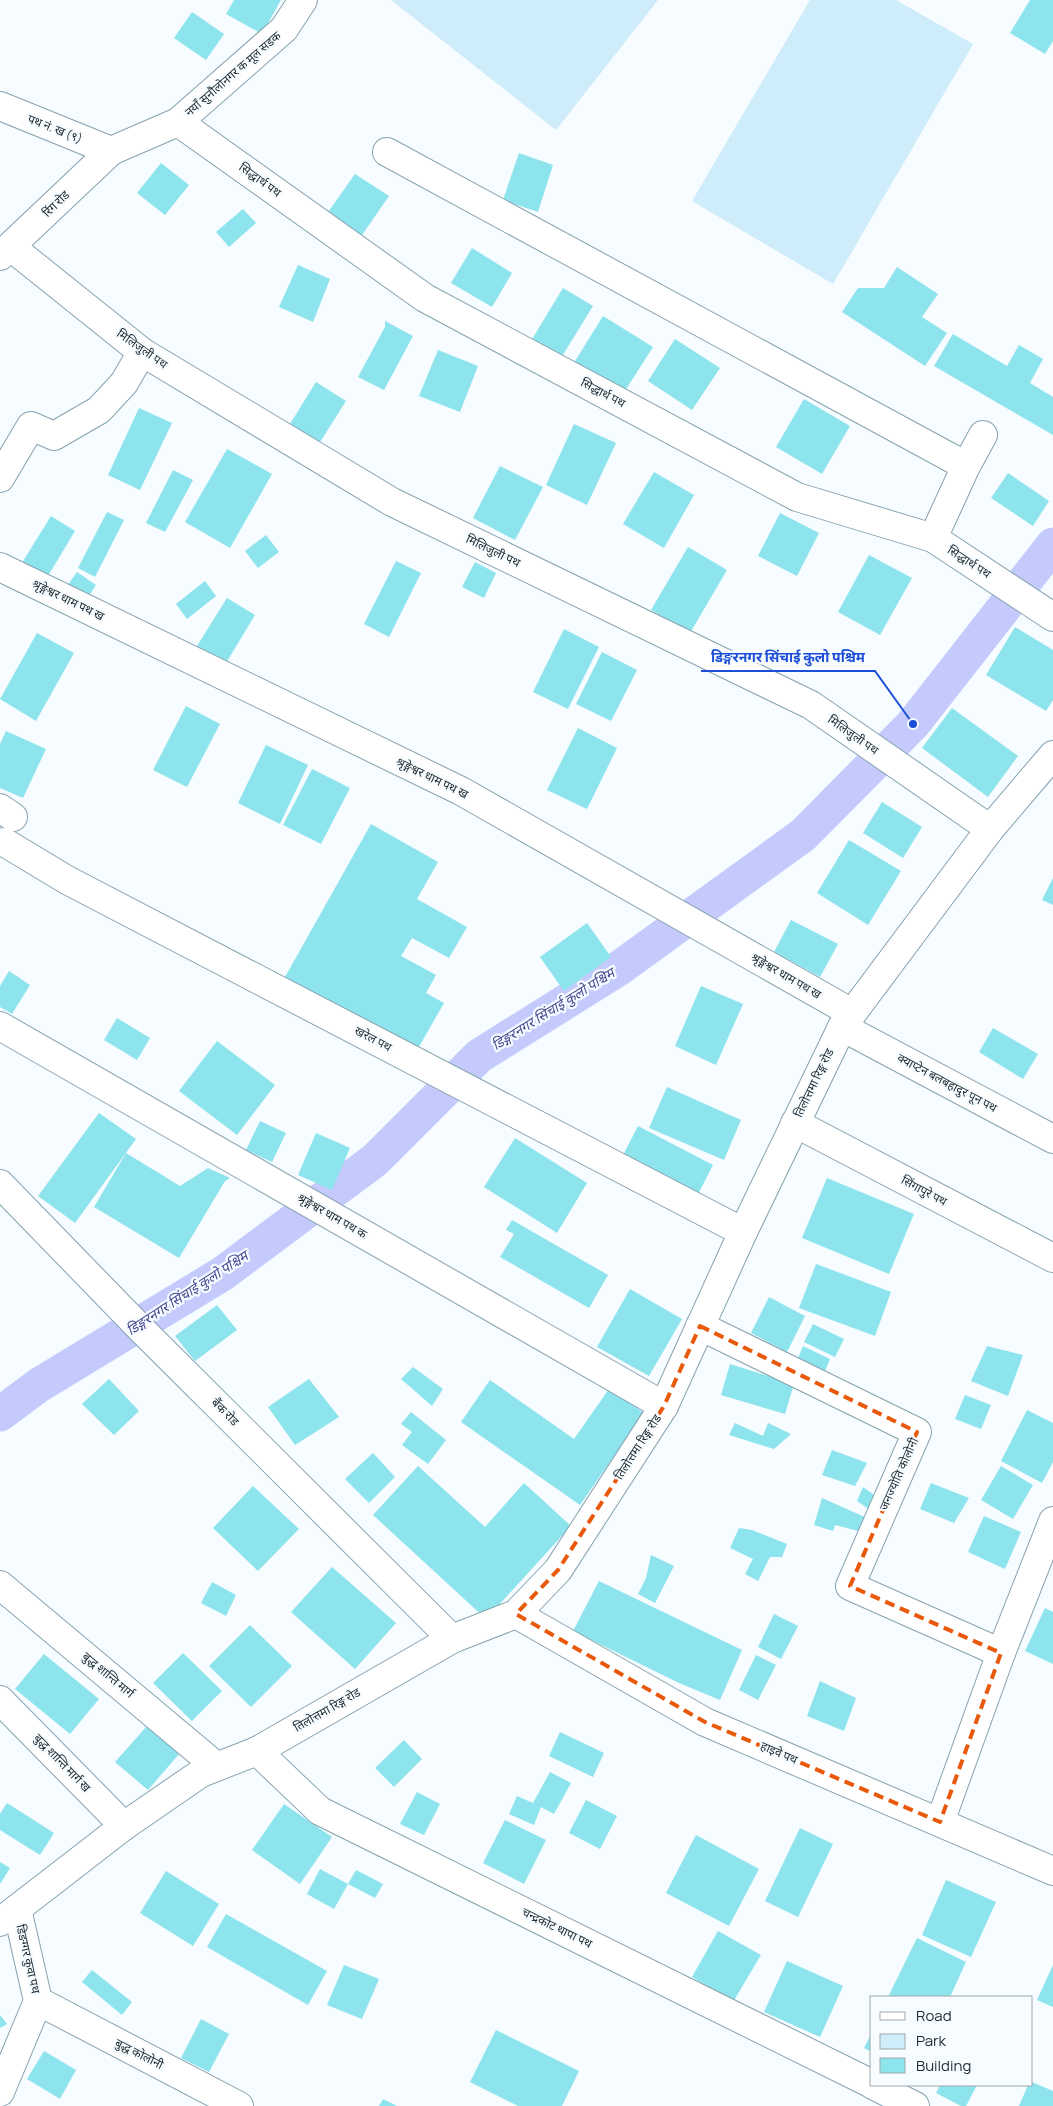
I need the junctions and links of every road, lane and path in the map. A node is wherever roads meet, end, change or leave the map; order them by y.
1 (303, 0) edge
2 (0, 106) edge
3 (178, 122) junction
4 (111, 151) junction
5 (388, 152) dead end
6 (5, 252) edge
7 (142, 352) junction
8 (982, 435) dead end
9 (966, 466) junction
10 (0, 478) edge
11 (944, 545) junction
12 (0, 567) edge
13 (1053, 617) edge
14 (1053, 755) edge
15 (990, 829) junction
16 (4, 842) dead end
17 (847, 1020) junction
18 (0, 1026) edge
19 (794, 1123) junction
20 (1053, 1139) edge
21 (0, 1184) edge
22 (743, 1232) junction
23 (1053, 1258) edge
24 (700, 1326) junction
25 (664, 1406) junction
26 (1053, 1521) edge
27 (0, 1585) edge
28 (516, 1614) junction
29 (452, 1638) junction
30 (1001, 1653) junction
31 (0, 1700) edge
32 (257, 1751) junction
33 (216, 1766) junction
34 (940, 1822) junction
35 (124, 1826) junction
36 (1053, 1872) edge
37 (8, 1915) edge
38 (38, 2002) junction
39 (870, 2084) edge
40 (874, 2086) edge
41 (0, 2092) edge
42 (239, 2106) edge
43 (915, 2106) edge

1 - 3 street, नयाँ सुनौलोनगर क मूल सडक
2 - 4 street, पथ नं. ख (९)
3 - 4 street, नयाँ सुनौलोनगर क मूल सडक
3 - 11 street, सिद्धार्थ पथ
4 - 6 street, रिंग रोड
5 - 9 street
6 - 7 street, मिलिजुली पथ
7 - 10 street
7 - 15 street, मिलिजुली पथ
8 - 9 street
9 - 11 street
11 - 13 street, सिद्धार्थ पथ
12 - 17 street, श्रृङ्गेश्वर धाम पथ ख
14 - 15 street, तिलोत्तमा रिङ्ग रोड
15 - 17 street, तिलोत्तमा रिङ्ग रोड
16 - 22 street, खरेल पथ
17 - 19 street, तिलोत्तमा रिङ्ग रोड
17 - 20 street, क्याप्टेन बलबहादुर पून पथ
18 - 25 street, श्रृङ्गेश्वर धाम पथ क
19 - 22 street, तिलोत्तमा रिङ्ग रोड
19 - 23 street, सिंगापुरे पथ
21 - 29 street, बैंक रोड
22 - 24 street, तिलोत्तमा रिङ्ग रोड
24 - 25 street, तिलोत्तमा रिङ्ग रोड
24 - 30 street, जनज्योति कोलोनी
25 - 28 street, तिलोत्तमा रिङ्ग रोड
26 - 30 street
27 - 33 street, बुद्ध शान्ति मार्ग
28 - 29 street, तिलोत्तमा रिङ्ग रोड
28 - 34 street, हाइवे पथ
29 - 32 street, तिलोत्तमा रिङ्ग रोड
30 - 34 street
31 - 35 street, बुद्ध शान्ति मार्ग ख
32 - 33 street, तिलोत्तमा रिङ्ग रोड
32 - 39 street, चन्द्रकोट थापा पथ
33 - 35 street, तिलोत्तमा रिङ्ग रोड
34 - 36 street, हाइवे पथ
35 - 37 street, तिलोत्तमा रिङ्ग रोड
37 - 38 street, डिङग्गर कुवा पथ
38 - 41 street, डिङग्गर कुवा पथ
38 - 42 street, बुद्ध कोलोनी
40 - 43 street, चन्द्रकोट थापा पथ

